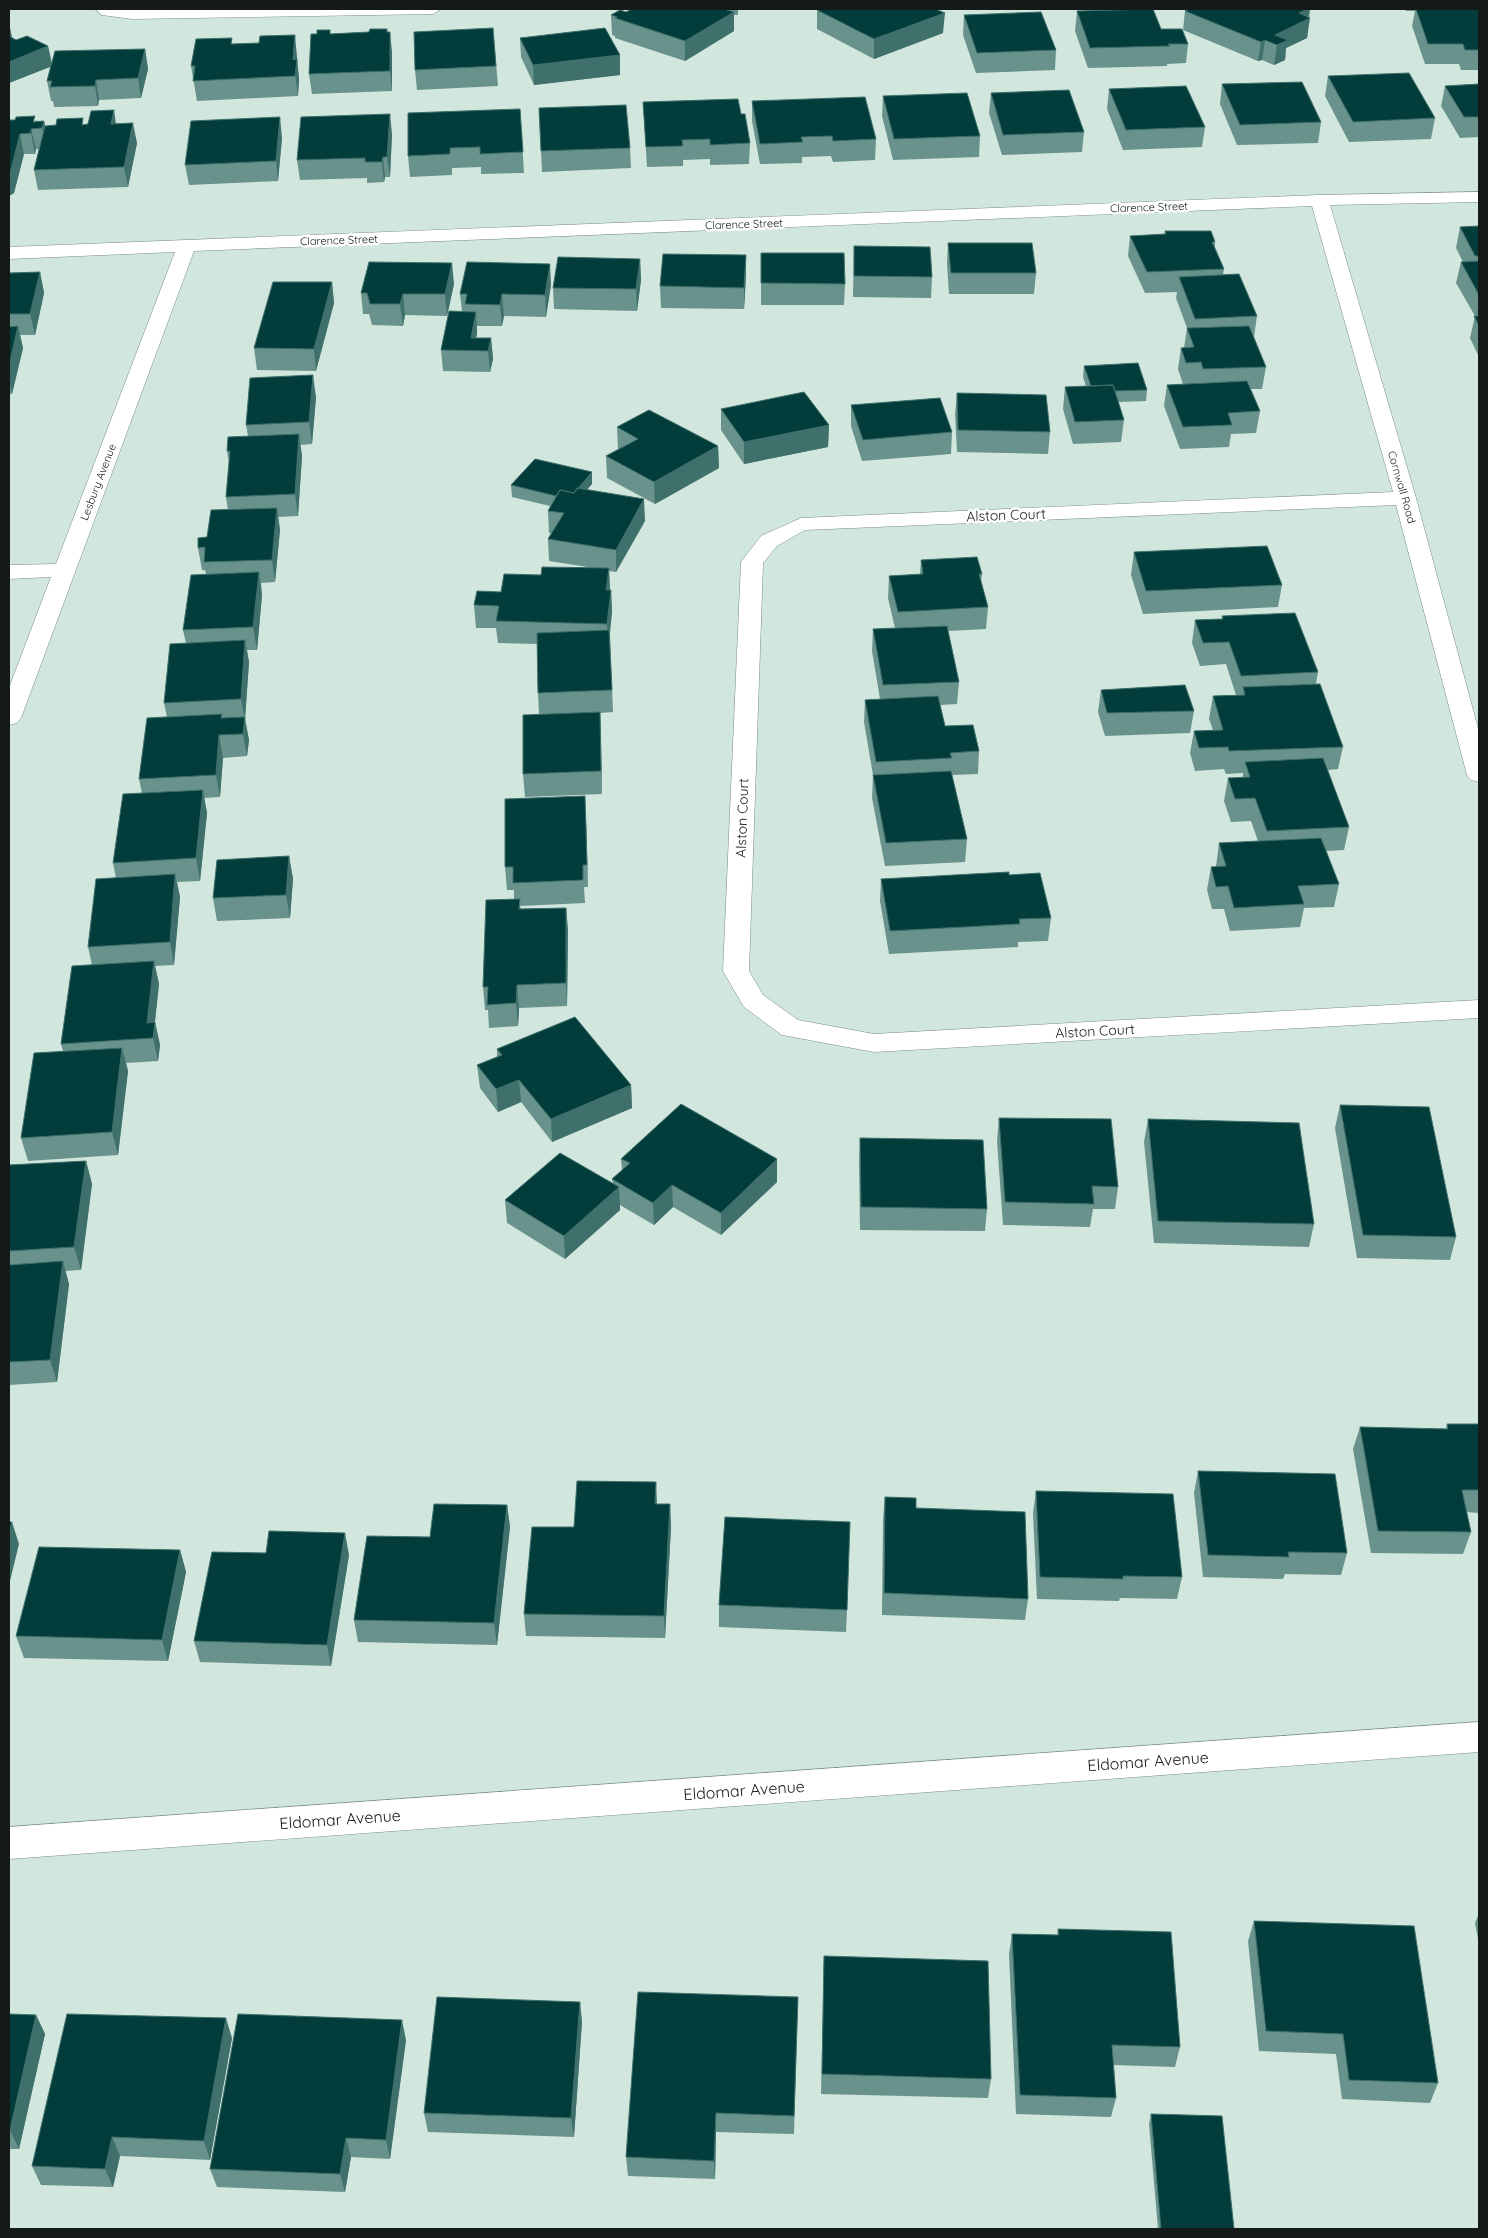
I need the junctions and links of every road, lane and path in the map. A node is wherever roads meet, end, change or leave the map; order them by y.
1 (103, 9) edge
2 (433, 9) edge
3 (1479, 197) edge
4 (1318, 200) junction
5 (188, 246) junction
6 (9, 253) edge
7 (1405, 498) junction
8 (64, 570) junction
9 (9, 572) edge
10 (9, 718) edge
11 (1479, 774) edge
12 (1479, 1009) edge
13 (1479, 1737) edge
14 (9, 1843) edge

1 - 2 street
3 - 4 street, Clarence Street
4 - 5 street, Clarence Street
4 - 7 street, Cornwall Road
5 - 6 street, Clarence Street
5 - 8 street, Lesbury Avenue
7 - 11 street, Cornwall Road
7 - 12 street, Alston Court
8 - 9 street
8 - 10 street, Lesbury Avenue
13 - 14 street, Eldomar Avenue

